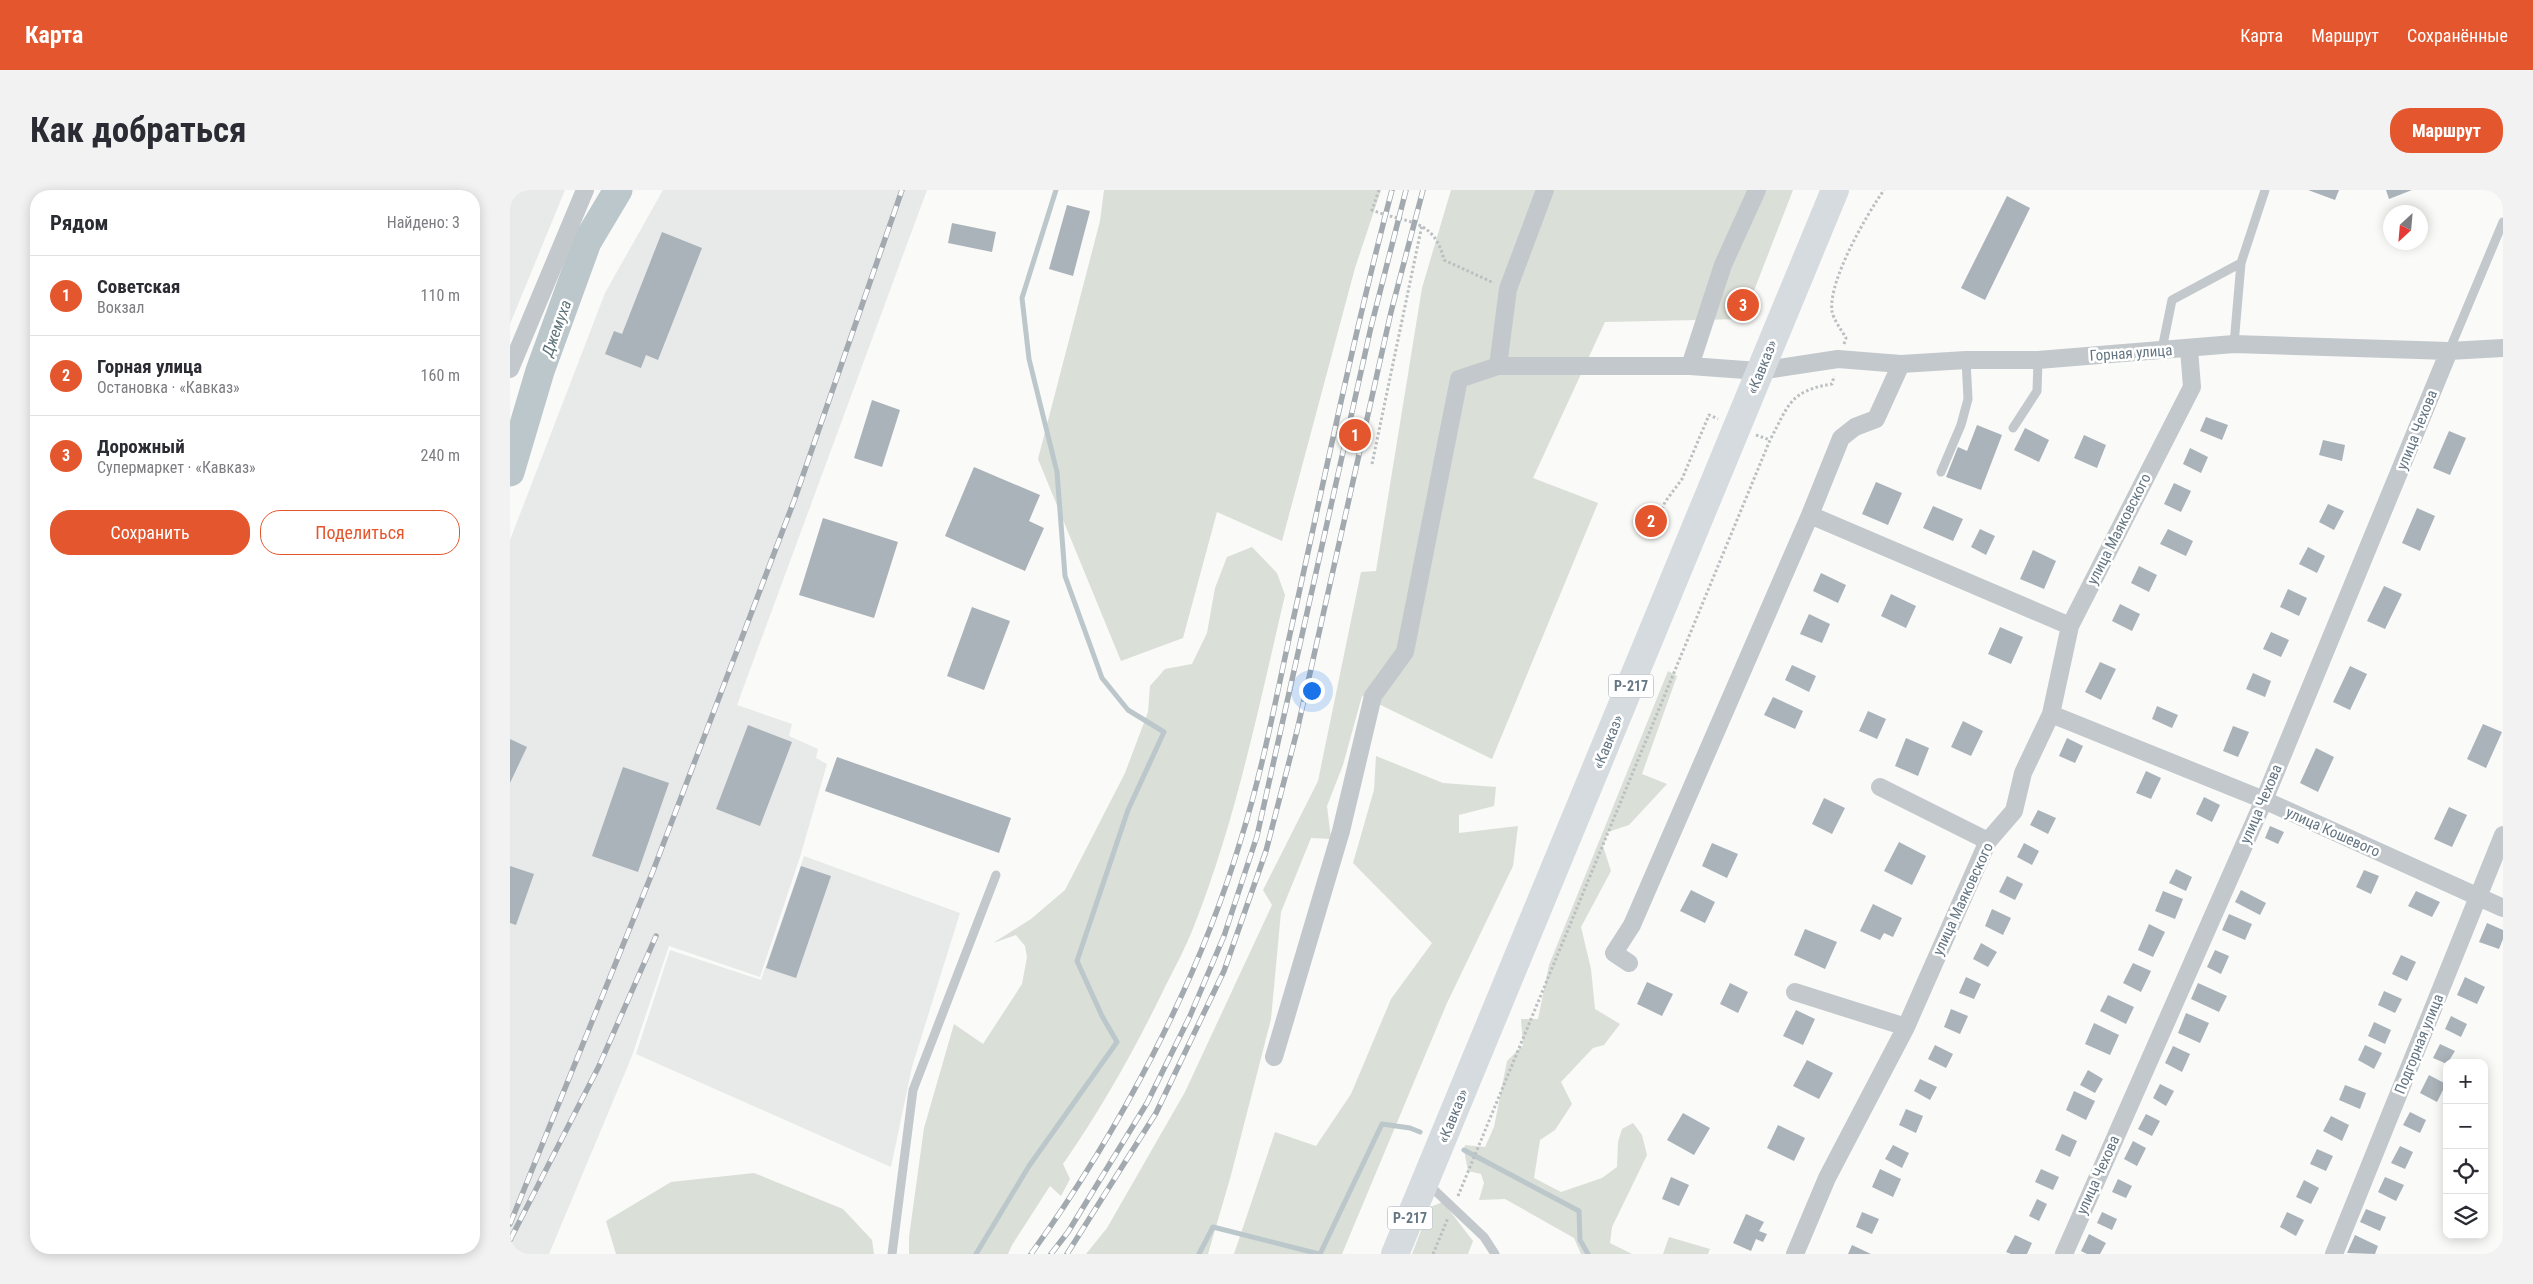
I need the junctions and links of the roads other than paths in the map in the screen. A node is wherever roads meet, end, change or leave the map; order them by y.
1 (585, 190) edge
2 (1545, 190) edge
3 (1757, 190) edge
4 (1835, 190) edge
5 (2265, 190) edge
6 (2503, 222) edge
7 (2242, 263) junction
8 (2234, 344) junction
9 (2189, 348) junction
10 (2503, 348) edge
11 (2162, 349) junction
12 (2449, 351) junction
13 (1966, 360) junction
14 (2038, 360) junction
15 (1901, 364) junction
16 (1498, 366) junction
17 (1690, 366) junction
18 (510, 369) edge
19 (1760, 371) junction
20 (2013, 428) dead end
21 (1941, 472) dead end
22 (1810, 515) junction
23 (2070, 626) junction
24 (2051, 714) junction
25 (1880, 787) dead end
26 (2264, 800) junction
27 (2503, 835) edge
28 (1988, 840) junction
29 (996, 875) dead end
30 (2478, 898) junction
31 (2503, 908) edge
32 (1629, 963) dead end
33 (1796, 992) dead end
34 (1906, 1027) junction
35 (1274, 1057) dead end
36 (1426, 1182) junction
37 (892, 1254) edge
38 (1395, 1254) edge
39 (1495, 1254) edge
40 (1795, 1254) edge
41 (2064, 1254) edge
42 (2334, 1254) edge

1 - 18 street
2 - 16 street
3 - 17 street
4 - 19 highway, «Кавказ» / Р-217
5 - 7 lane
6 - 12 lane
7 - 8 lane
7 - 11 lane
8 - 9 street, Горная улица
8 - 12 street, Горная улица
9 - 11 street, Горная улица
9 - 23 street, улица Маяковского
10 - 12 street, Горная улица
11 - 14 street, Горная улица
12 - 26 street, улица Чехова
13 - 14 street, Горная улица
13 - 15 street, Горная улица
13 - 21 lane
14 - 20 lane
15 - 19 street, Горная улица
15 - 22 street
16 - 17 street, Горная улица
16 - 35 street, Горная улица
17 - 19 street, Горная улица
19 - 36 highway, «Кавказ» / Р-217
22 - 23 street
22 - 32 street
23 - 24 street, улица Маяковского
24 - 26 street, улица Кошевого
24 - 28 street, улица Маяковского
25 - 28 street
26 - 30 street, улица Кошевого
26 - 41 street, улица Чехова
27 - 30 street, Подгорная улица
28 - 34 street, улица Маяковского
29 - 37 lane
30 - 31 street, улица Кошевого
30 - 42 street, Подгорная улица
33 - 34 street
34 - 40 street, улица Маяковского
36 - 38 highway, Р-217
36 - 39 lane

